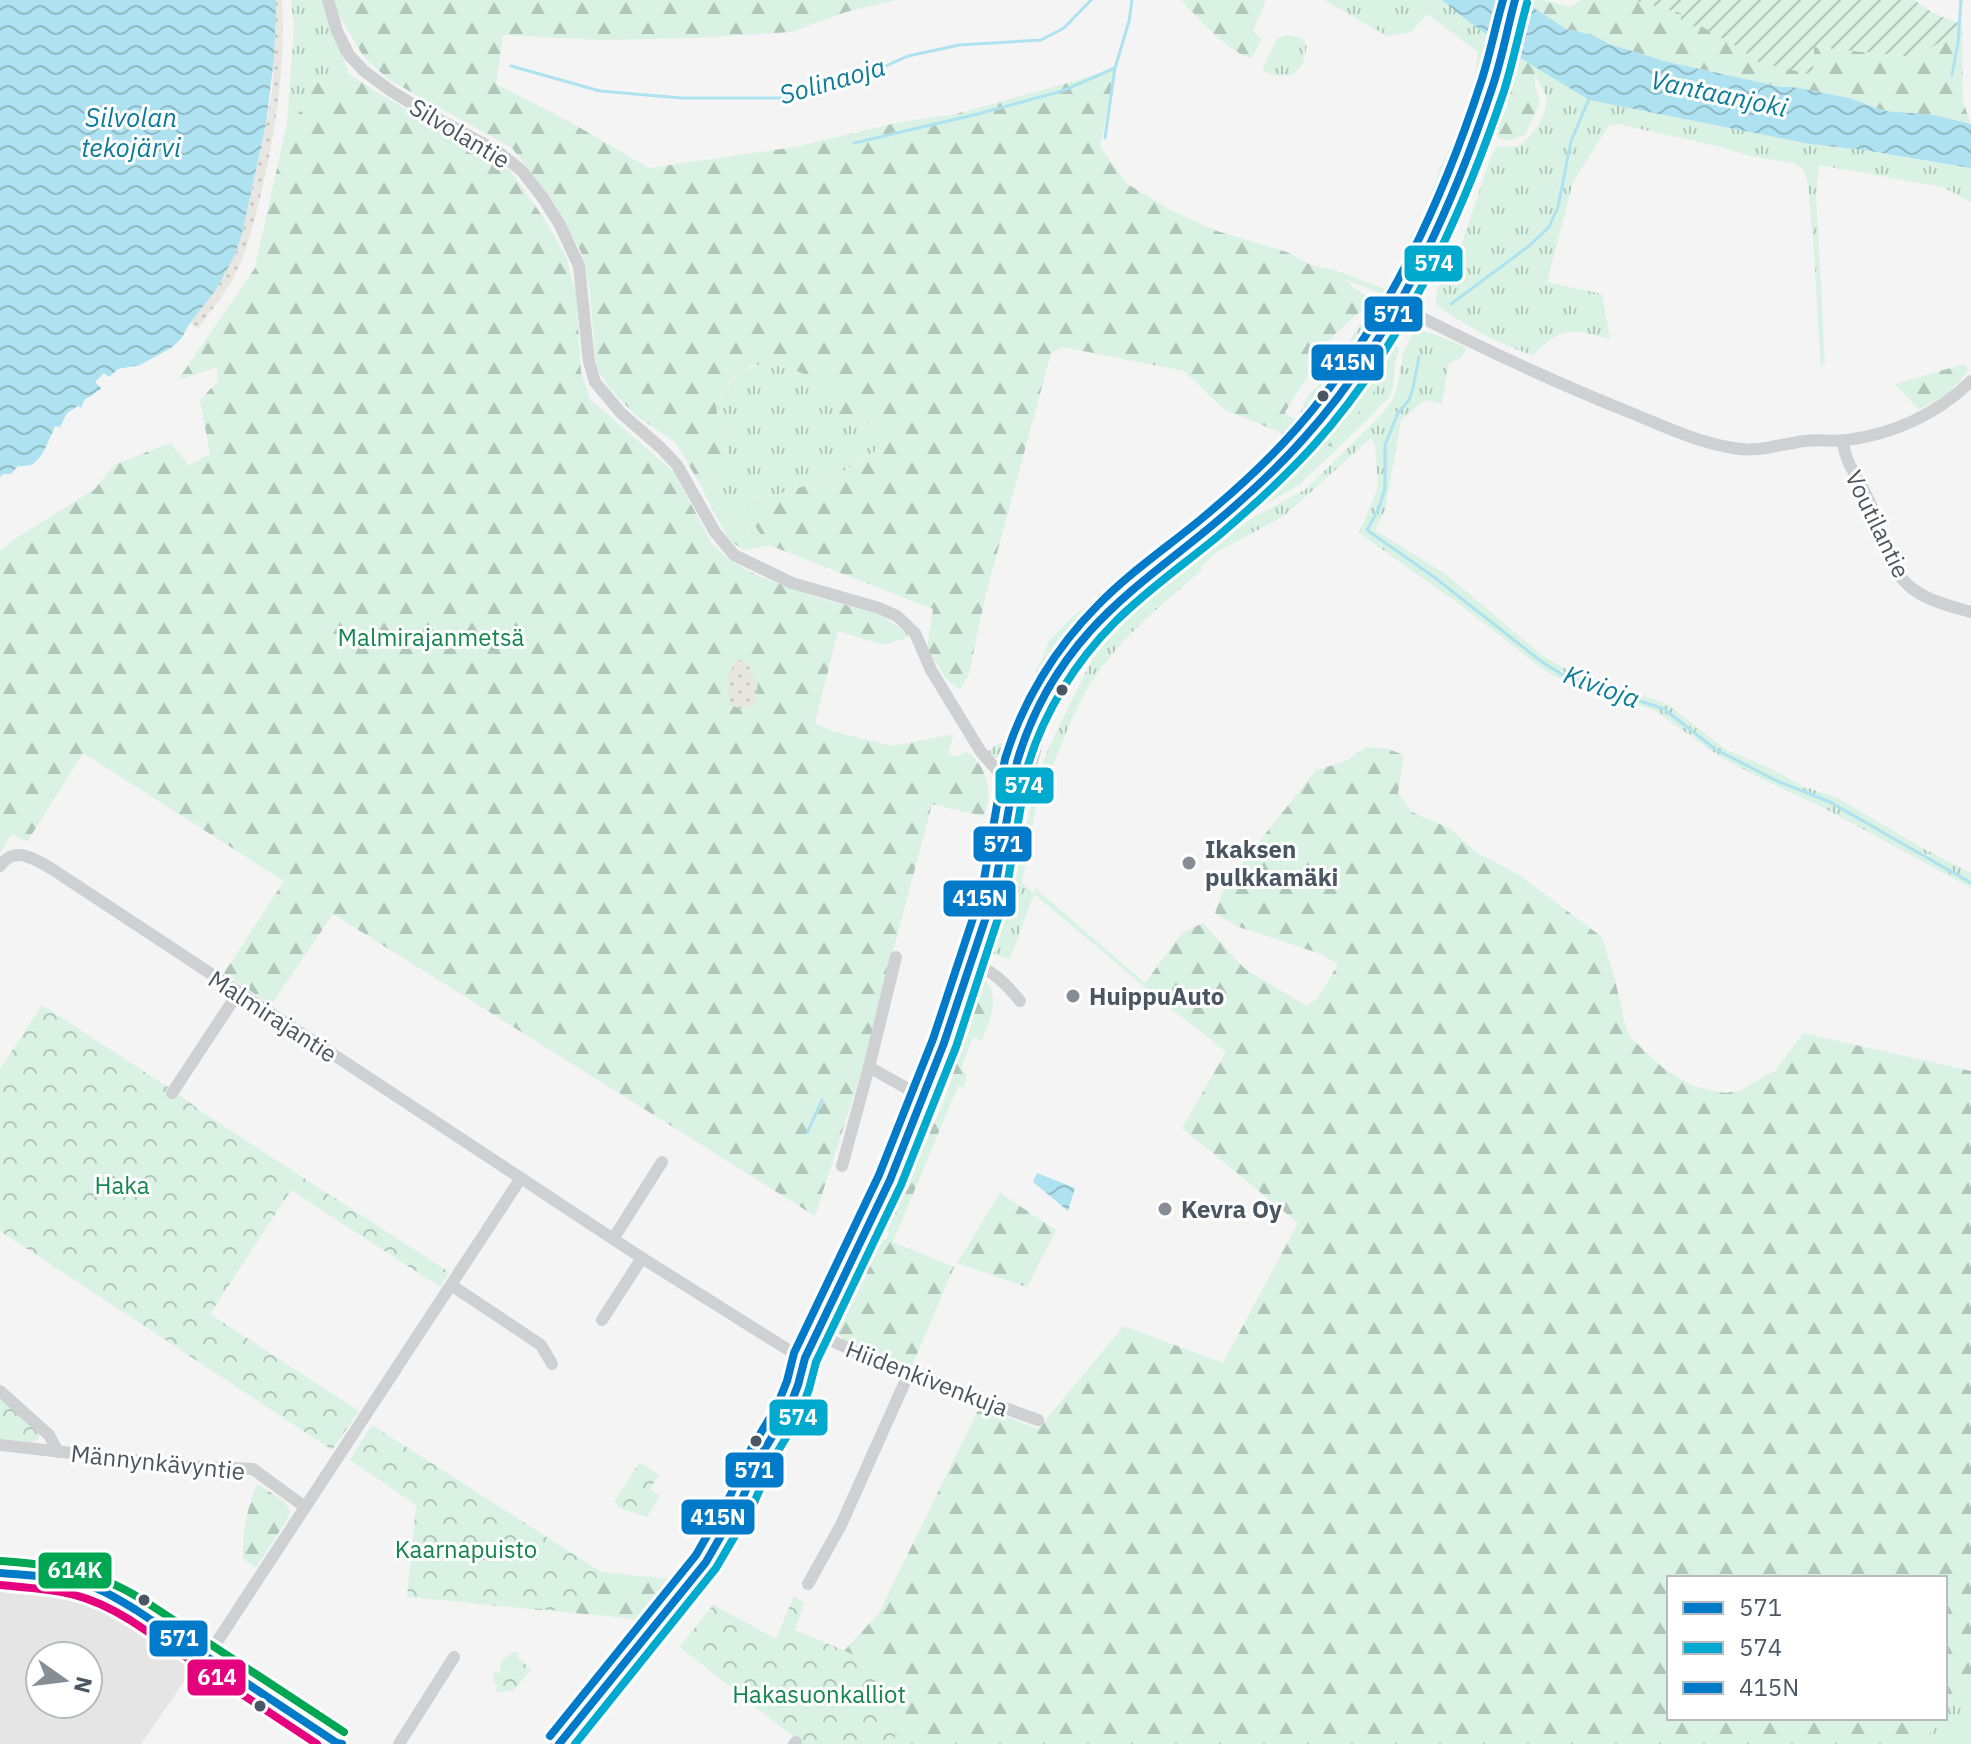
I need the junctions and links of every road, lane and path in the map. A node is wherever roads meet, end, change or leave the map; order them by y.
1 (328, 0) edge
2 (1515, 0) edge
3 (1397, 305) junction
4 (1971, 381) edge
5 (1843, 441) junction
6 (1971, 612) edge
7 (1020, 776) junction
8 (0, 866) edge
9 (896, 957) dead end
10 (971, 963) junction
11 (238, 993) junction
12 (1020, 1001) dead end
13 (869, 1067) junction
14 (172, 1093) dead end
15 (924, 1098) junction
16 (662, 1162) dead end
17 (842, 1166) dead end
18 (521, 1178) junction
19 (613, 1239) junction
20 (642, 1258) junction
21 (451, 1285) junction
22 (602, 1320) dead end
23 (816, 1334) junction
24 (805, 1358) junction
25 (552, 1364) dead end
26 (909, 1373) junction
27 (0, 1391) edge
28 (1038, 1420) dead end
29 (0, 1445) edge
30 (58, 1452) junction
31 (305, 1507) junction
32 (0, 1573) edge
33 (808, 1584) dead end
34 (207, 1657) junction
35 (454, 1657) dead end
36 (339, 1744) edge
37 (399, 1744) edge
38 (559, 1744) edge

1 - 7 street, Silvolantie
2 - 3 main road
3 - 5 street
3 - 7 main road
4 - 5 street
5 - 6 street, Voutilantie
7 - 10 main road
8 - 11 street, Malmirajantie
9 - 13 street
10 - 12 street
10 - 15 main road
11 - 14 street
11 - 18 street, Malmirajantie
13 - 15 street
13 - 17 street
15 - 23 main road
16 - 19 street
18 - 19 street, Malmirajantie
18 - 21 street
19 - 20 street, Malmirajantie
20 - 22 street
20 - 24 street, Malmirajantie
21 - 25 street
21 - 31 street
23 - 24 main road
23 - 26 street, Hiidenkivenkuja
24 - 38 main road
26 - 28 street, Hiidenkivenkuja
26 - 33 street
27 - 30 street
29 - 30 street, Männynkävyntie
30 - 31 street, Männynkävyntie
31 - 34 street
32 - 34 street
34 - 36 street
35 - 37 street

